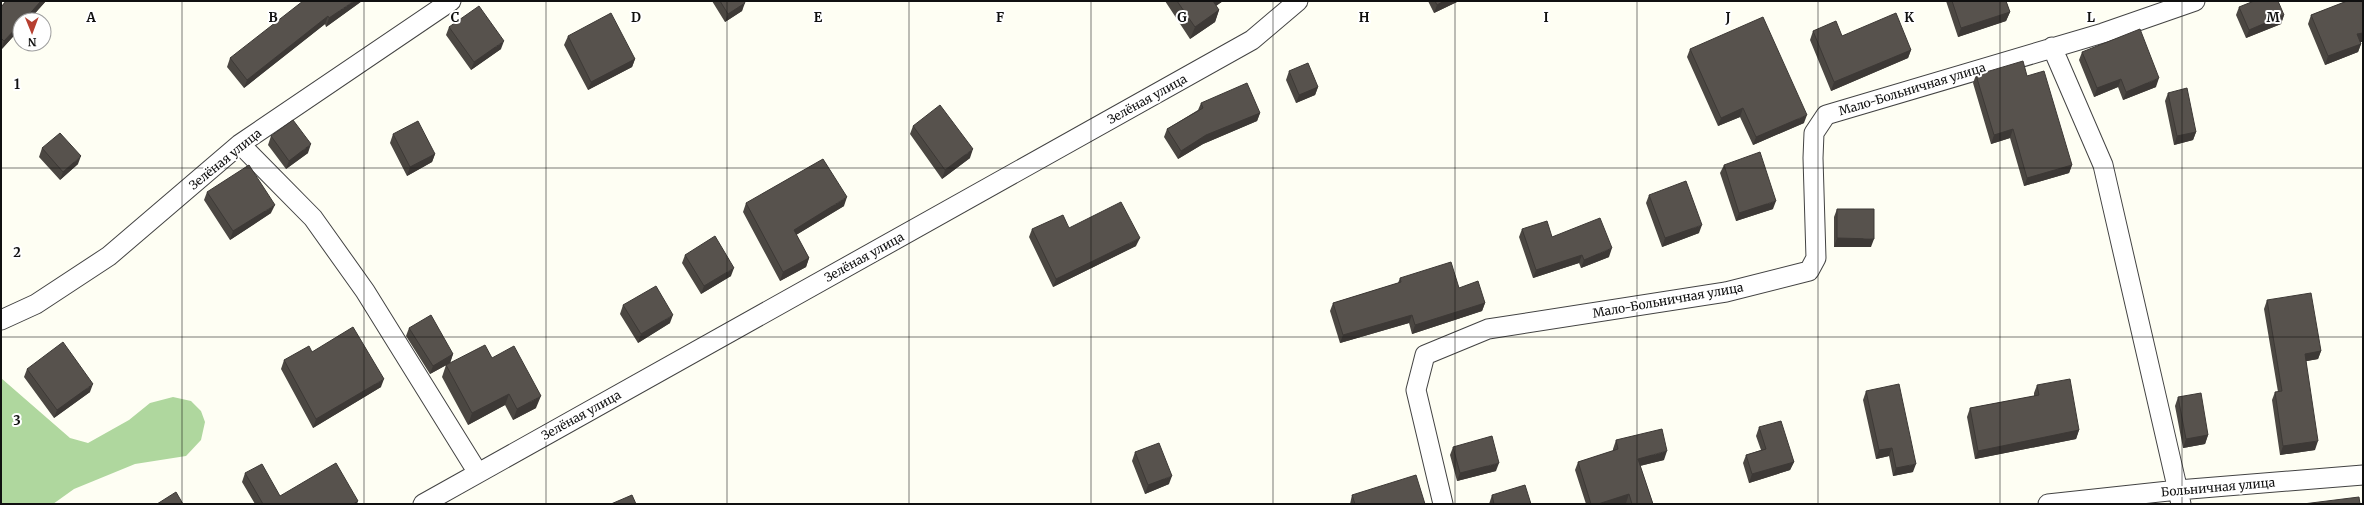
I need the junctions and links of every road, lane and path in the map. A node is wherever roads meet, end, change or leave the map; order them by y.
1 (451, 1) edge
2 (1298, 1) edge
3 (2195, 1) edge
4 (2052, 47) junction
5 (240, 144) junction
6 (1, 320) edge
7 (478, 473) junction
8 (2363, 475) edge
9 (2179, 497) edge
10 (423, 504) edge
11 (1442, 504) edge
12 (2048, 504) edge

1 - 5 street, Зелёная улица
2 - 7 street, Зелёная улица
3 - 4 street, Мало-Больничная улица
4 - 9 street
4 - 11 street, Мало-Больничная улица
5 - 6 street, Зелёная улица
5 - 7 street
7 - 10 street, Зелёная улица
8 - 9 street, Больничная улица
9 - 12 street, Больничная улица

